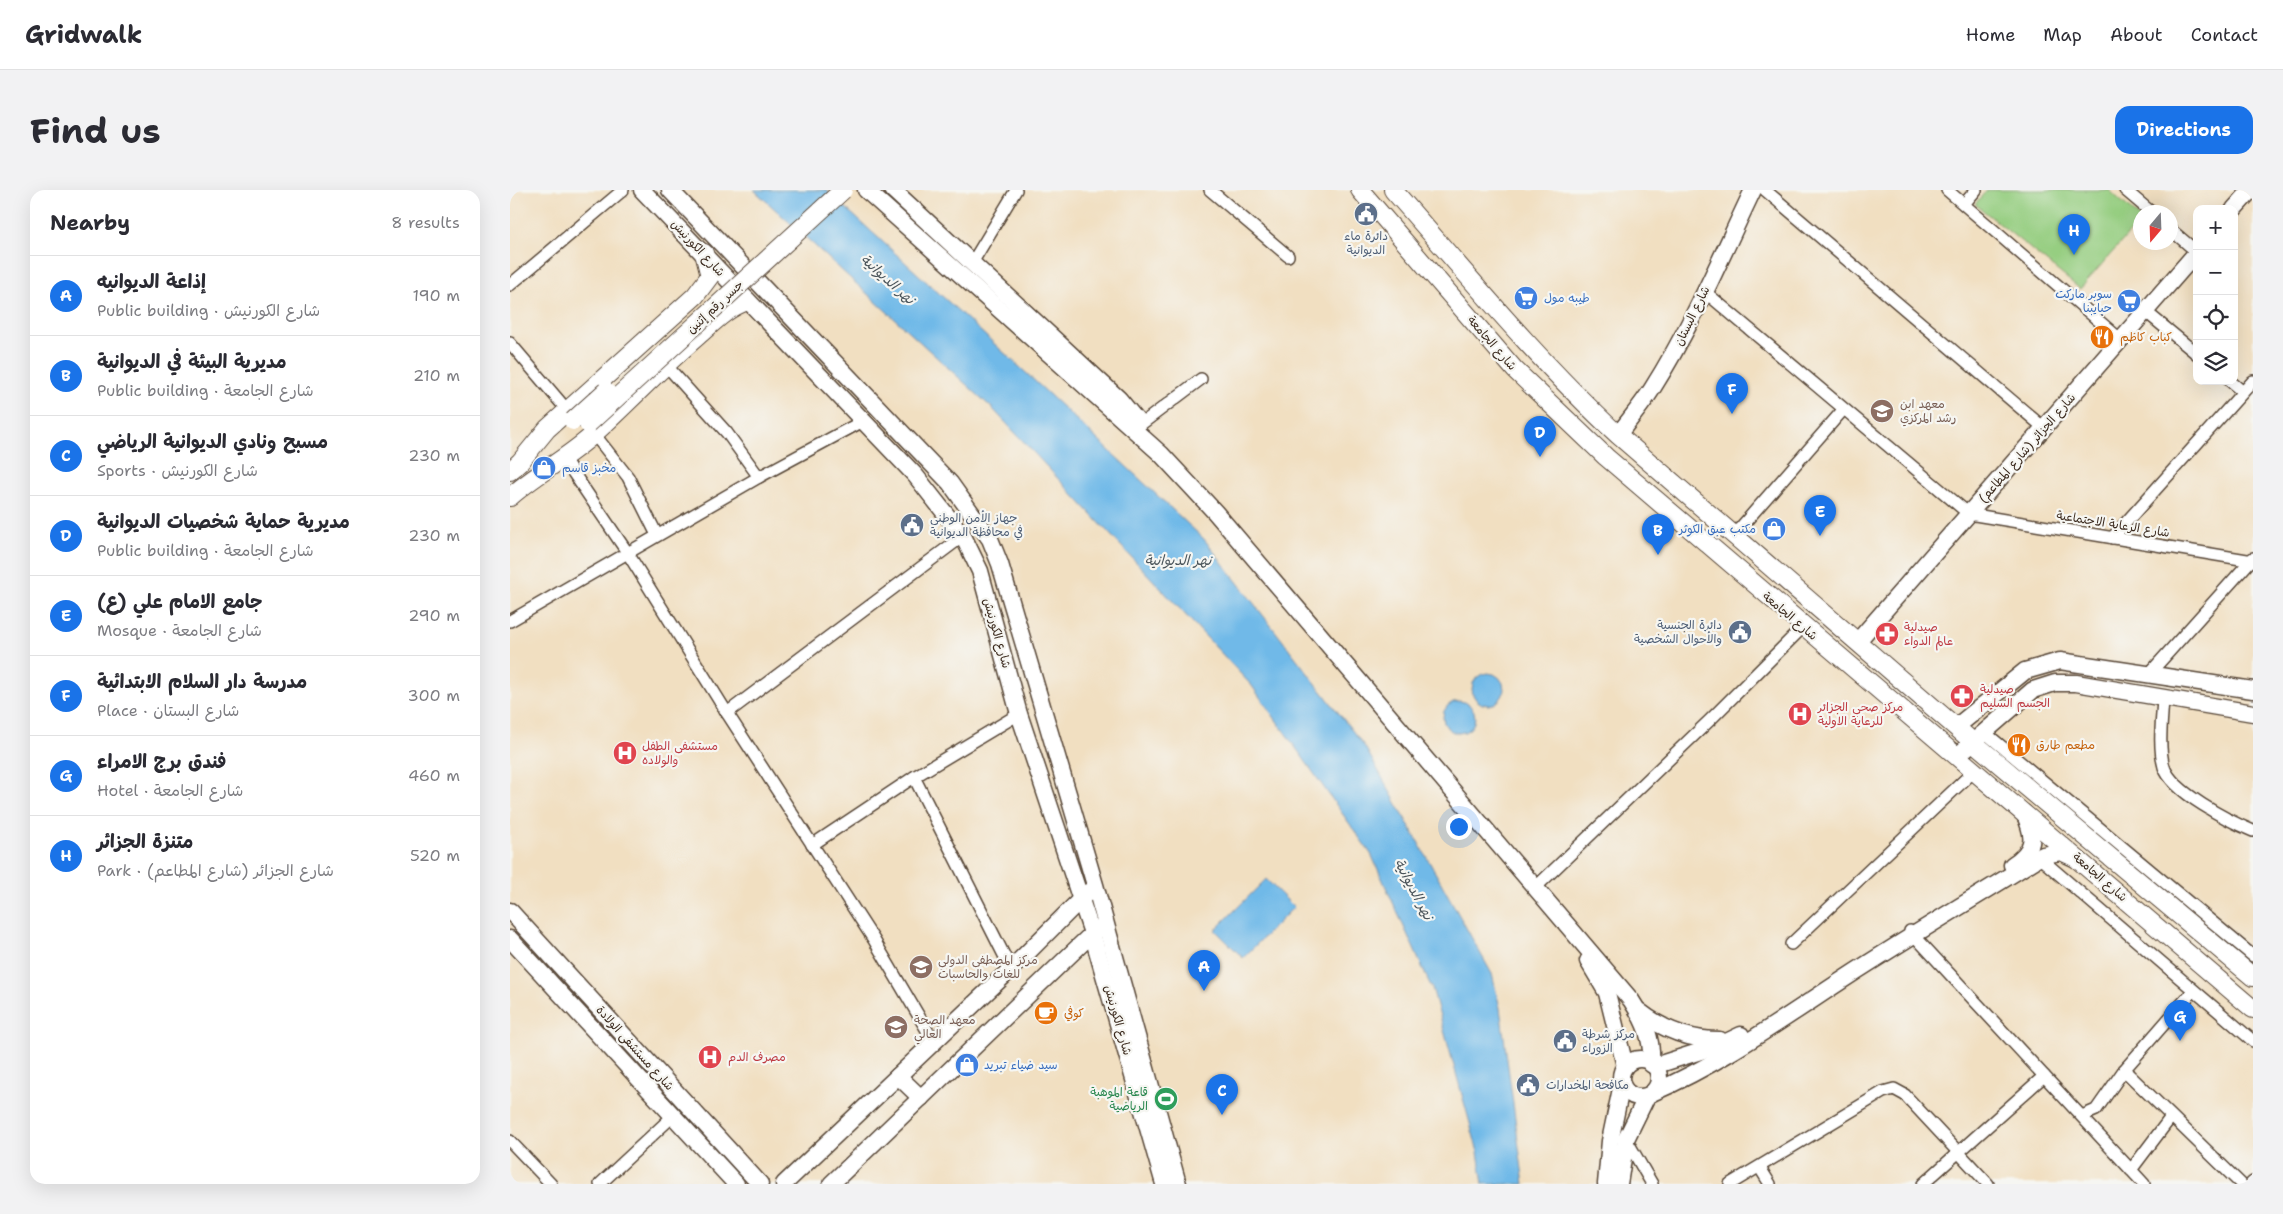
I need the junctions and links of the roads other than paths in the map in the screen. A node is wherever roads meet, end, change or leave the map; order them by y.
1 (623, 190) edge
2 (642, 190) edge
3 (670, 190) edge
4 (826, 190) edge
5 (843, 190) edge
6 (866, 190) edge
7 (893, 190) edge
8 (1016, 190) edge
9 (1210, 190) edge
10 (1360, 190) edge
11 (1393, 190) edge
12 (1752, 190) edge
13 (1765, 190) edge
14 (1947, 190) edge
15 (1976, 190) edge
16 (2125, 190) edge
17 (2251, 190) edge
18 (1964, 204) junction
19 (2143, 205) edge
20 (2238, 205) edge
21 (2178, 236) edge
22 (2195, 250) edge
23 (704, 253) junction
24 (1288, 256) dead end
25 (2193, 257) edge
26 (972, 263) junction
27 (510, 285) edge
28 (1704, 292) junction
29 (747, 301) junction
30 (2145, 311) junction
31 (2121, 340) junction
32 (510, 343) edge
33 (2193, 351) edge
34 (665, 364) junction
35 (1201, 379) dead end
36 (2253, 381) edge
37 (2235, 385) edge
38 (1570, 389) junction
39 (2243, 392) junction
40 (1550, 406) junction
41 (1843, 410) junction
42 (581, 422) junction
43 (863, 422) junction
44 (1140, 424) junction
45 (2044, 428) junction
46 (1618, 435) junction
47 (1161, 454) junction
48 (564, 459) junction
49 (515, 467) edge
50 (1656, 468) junction
51 (532, 477) junction
52 (759, 477) junction
53 (950, 483) junction
54 (1638, 486) junction
55 (931, 494) junction
56 (510, 497) edge
57 (1969, 514) junction
58 (657, 535) junction
59 (1734, 535) junction
60 (963, 536) junction
61 (2112, 538) junction
62 (996, 551) junction
63 (627, 552) junction
64 (974, 556) junction
65 (2252, 560) edge
66 (510, 621) edge
67 (1803, 627) junction
68 (1856, 642) junction
69 (2069, 662) junction
70 (2149, 674) junction
71 (2183, 679) junction
72 (2068, 683) junction
73 (2253, 690) edge
74 (2163, 698) junction
75 (2180, 701) junction
76 (2253, 713) edge
77 (727, 714) junction
78 (1020, 714) junction
79 (1956, 727) junction
80 (1978, 736) junction
81 (1056, 748) junction
82 (1956, 756) junction
83 (1033, 758) junction
84 (2004, 768) junction
85 (1980, 776) junction
86 (914, 777) junction
87 (2024, 813) junction
88 (2253, 831) edge
89 (812, 845) junction
90 (2040, 858) junction
91 (2085, 864) junction
92 (1095, 886) junction
93 (1535, 888) junction
94 (1081, 899) junction
95 (510, 911) edge
96 (1105, 921) junction
97 (1567, 924) junction
98 (1911, 932) junction
99 (1092, 933) junction
100 (510, 939) edge
101 (1791, 944) dead end
102 (2253, 956) edge
103 (554, 959) junction
104 (1011, 969) junction
105 (539, 970) junction
106 (2253, 978) edge
107 (2193, 991) junction
108 (2253, 1009) edge
109 (1638, 1011) junction
110 (1732, 1040) junction
111 (2253, 1041) edge
112 (934, 1042) junction
113 (1652, 1065) junction
114 (1626, 1066) junction
115 (2124, 1070) junction
116 (898, 1076) junction
117 (2044, 1076) junction
118 (1622, 1084) junction
119 (1650, 1094) junction
120 (920, 1098) junction
121 (674, 1115) junction
122 (2082, 1116) junction
123 (2171, 1117) junction
124 (1626, 1139) junction
125 (510, 1141) edge
126 (1958, 1153) junction
127 (1760, 1168) junction
128 (2131, 1170) junction
129 (551, 1184) edge
130 (600, 1184) edge
131 (736, 1184) edge
132 (760, 1184) edge
133 (784, 1184) edge
134 (831, 1184) edge
135 (1164, 1184) edge
136 (1178, 1184) edge
137 (1606, 1184) edge
138 (1619, 1184) edge
139 (1652, 1184) edge
140 (1730, 1184) edge
141 (1770, 1184) edge
142 (1923, 1184) edge
143 (1988, 1184) edge
144 (2144, 1184) edge
145 (2242, 1184) edge

1 - 27 street
2 - 23 main road, شارع الكورنيش
3 - 53 main road, شارع الكورنيش
4 - 42 main road, جسر رقم إثنين, bridge
5 - 42 main road, جسر رقم إثنين, bridge
6 - 47 main road
7 - 26 main road
8 - 26 street
9 - 24 street
10 - 40 main road, شارع الجامعة
11 - 38 main road, شارع الجامعة
12 - 28 main road, شارع البستان
13 - 45 street
14 - 18 street
15 - 18 street
16 - 19 street
17 - 20 main road
18 - 31 street
21 - 22 street
23 - 29 main road, شارع الكورنيش
23 - 42 main road
25 - 30 main road, شارع الجزائر (شارع المطاعم)
26 - 44 main road
28 - 41 street
28 - 46 main road, شارع البستان
29 - 34 main road
29 - 43 main road, شارع الكورنيش
30 - 31 main road, شارع الجزائر (شارع المطاعم)
30 - 33 street
31 - 45 main road, شارع الجزائر (شارع المطاعم)
32 - 42 street
34 - 42 main road
34 - 52 street
35 - 44 street
36 - 39 street
37 - 39 street
38 - 40 main road
38 - 46 main road, شارع الجامعة
39 - 61 street
40 - 54 main road, شارع الجامعة
41 - 57 street
41 - 59 street
42 - 48 main road
42 - 49 main road
42 - 51 main road
42 - 58 street
43 - 52 street
43 - 55 main road, شارع الكورنيش
44 - 47 main road
45 - 57 main road, شارع الجزائر (شارع المطاعم)
46 - 50 main road, شارع الجامعة
47 - 93 main road
48 - 51 main road
48 - 63 street
50 - 54 main road
50 - 59 main road, شارع الجامعة
51 - 56 main road
52 - 58 street
53 - 55 main road
53 - 62 main road, شارع الكورنيش
54 - 67 main road, شارع الجامعة
55 - 60 main road, شارع الكورنيش
57 - 61 street, شارع الرعاية الاجتماعية
57 - 68 main road, شارع الجزائر (شارع المطاعم)
58 - 63 street
59 - 68 main road, شارع الجامعة
60 - 64 main road, شارع الكورنيش
60 - 77 street
61 - 65 street, شارع الرعاية الاجتماعية
62 - 64 main road
62 - 81 main road, شارع الكورنيش
63 - 66 street
63 - 77 street
64 - 78 main road, شارع الكورنيش
65 - 70 street
67 - 82 main road, شارع الجامعة
67 - 93 street
68 - 79 main road, شارع الجامعة
69 - 70 main road
69 - 72 main road
69 - 79 main road
70 - 71 main road
71 - 73 main road
71 - 75 main road
72 - 74 main road
72 - 80 main road
74 - 75 main road
74 - 88 street
75 - 76 main road
77 - 89 street
78 - 83 main road, شارع الكورنيش
78 - 86 street
79 - 80 main road, شارع الجامعة
80 - 82 main road
80 - 84 main road, شارع الجامعة
80 - 102 street
81 - 83 main road
81 - 92 main road, شارع الكورنيش
82 - 85 main road, شارع الجامعة
83 - 94 main road, شارع الكورنيش
84 - 85 main road
84 - 106 main road, شارع الجامعة
85 - 87 main road, شارع الجامعة
85 - 101 street
86 - 89 street
86 - 104 street
87 - 91 main road, شارع الجامعة
87 - 98 main road
89 - 112 street
90 - 91 main road
90 - 98 main road
90 - 107 street
91 - 108 main road, شارع الجامعة
92 - 94 main road
92 - 96 main road, شارع الكورنيش
93 - 97 main road
94 - 99 main road, شارع الكورنيش
94 - 104 main road
95 - 103 main road, شارع مستشفى الولادة
96 - 99 main road
96 - 136 main road, شارع الكورنيش
97 - 109 main road
97 - 114 main road
98 - 110 main road
98 - 117 street
98 - 119 main road
99 - 120 main road
99 - 135 main road, شارع الكورنيش
100 - 105 main road, شارع مستشفى الولادة
103 - 105 main road
103 - 132 main road, شارع مستشفى الولادة
104 - 112 main road
105 - 121 main road, شارع مستشفى الولادة
107 - 111 street
107 - 115 street
109 - 110 main road
109 - 113 main road
110 - 113 main road
112 - 116 main road
113 - 114 main road
113 - 119 main road
114 - 118 main road
115 - 122 street
115 - 123 street
116 - 120 main road
116 - 133 main road
117 - 122 street
117 - 126 street
118 - 119 main road
118 - 137 main road
119 - 124 main road
120 - 134 main road
121 - 130 street
121 - 131 main road, شارع مستشفى الولادة
122 - 128 street
123 - 128 street
123 - 145 street
124 - 138 main road
124 - 139 street
125 - 129 street
126 - 127 street
126 - 142 street
126 - 143 street
127 - 140 street
127 - 141 street
128 - 144 street

